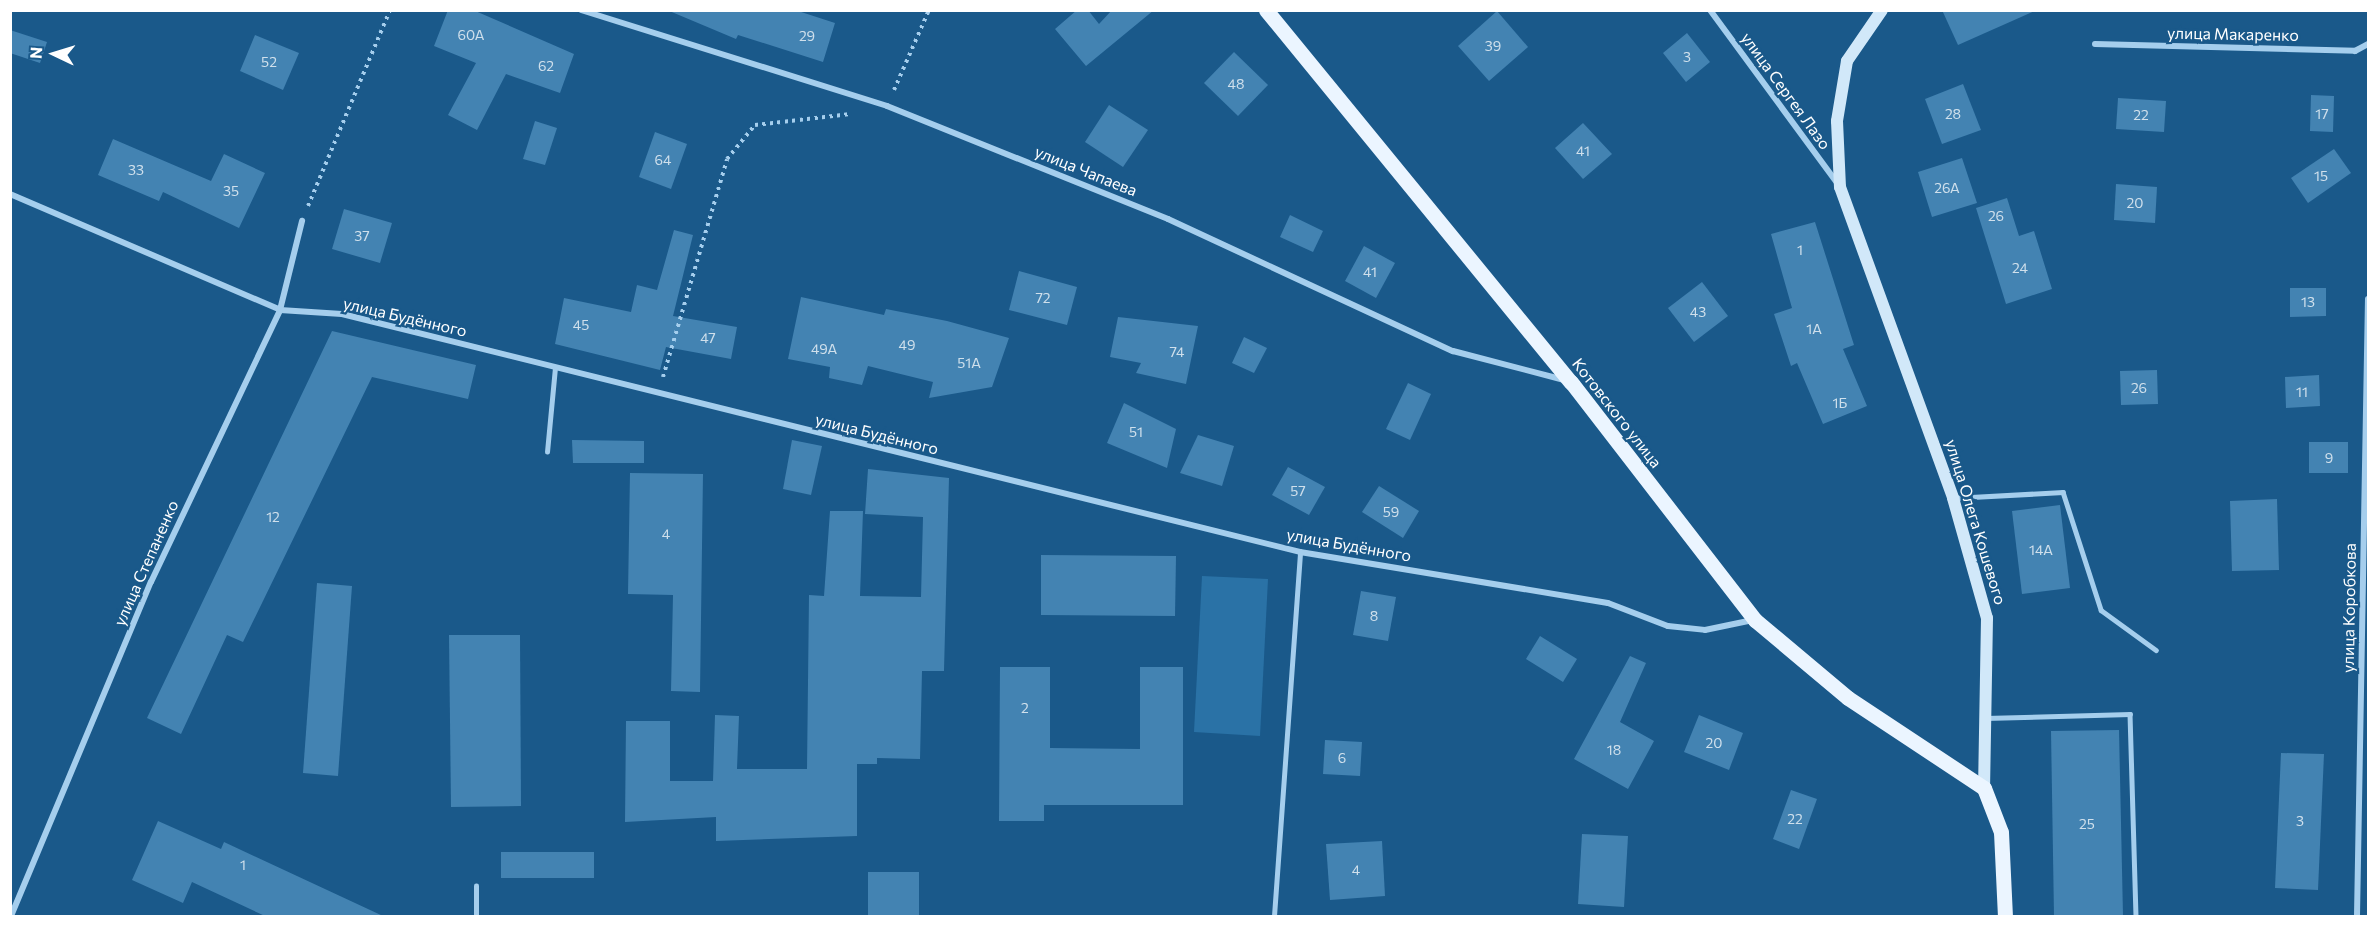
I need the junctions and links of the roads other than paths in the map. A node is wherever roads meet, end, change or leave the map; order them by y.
1 (581, 10) edge
2 (1266, 10) edge
3 (1710, 10) edge
4 (1882, 10) edge
5 (2095, 44) dead end
6 (2368, 44) edge
7 (1840, 187) junction
8 (10, 194) edge
9 (302, 221) road end
10 (2368, 299) edge
11 (280, 310) junction
12 (555, 367) junction
13 (1571, 382) junction
14 (548, 452) dead end
15 (1953, 498) junction
16 (1300, 552) junction
17 (1755, 620) junction
18 (2156, 650) dead end
19 (1985, 718) junction
20 (1984, 788) junction
21 (477, 886) dead end
22 (10, 916) edge
23 (476, 916) edge
24 (1274, 916) edge
25 (2005, 916) edge
26 (2136, 916) edge
27 (2357, 916) edge

1 - 13 street, улица Чапаева
2 - 13 main road, Котовского улица
3 - 7 street, улица Сергея Лазо
4 - 7 street, улица Олега Кошевого
5 - 6 street, улица Макаренко
7 - 15 street, улица Олега Кошевого
8 - 11 street, улица Будённого
9 - 11 street, улица Степаненко
10 - 27 street, улица Коробкова
11 - 12 street, улица Будённого
11 - 22 street, улица Степаненко
12 - 14 lane
12 - 16 street, улица Будённого
13 - 17 main road, Котовского улица
15 - 18 lane
15 - 19 street, улица Олега Кошевого
16 - 17 street, улица Будённого
16 - 24 lane
17 - 20 main road, Котовского улица
19 - 20 street, улица Олега Кошевого
19 - 26 lane
20 - 25 main road, улица Олега Кошевого
21 - 23 lane

